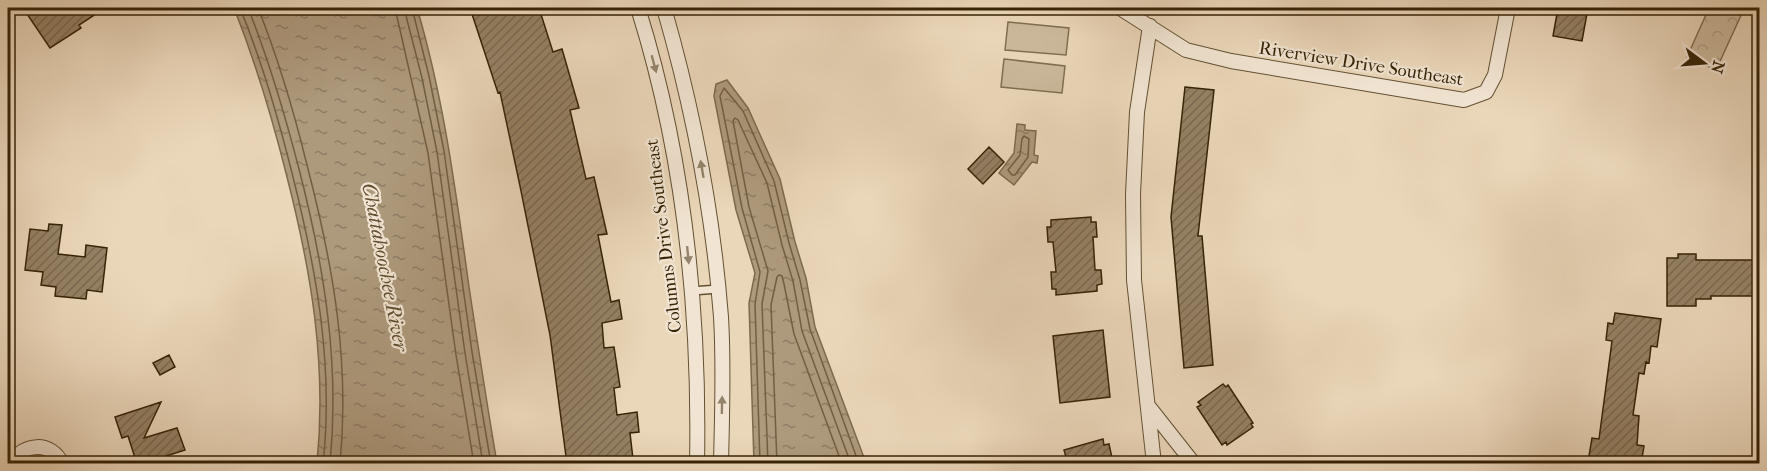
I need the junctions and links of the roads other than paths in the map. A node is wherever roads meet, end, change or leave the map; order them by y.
1 (638, 8) edge
2 (664, 8) edge
3 (1120, 8) edge
4 (1508, 8) edge
5 (1150, 26) junction
6 (718, 289) junction
7 (692, 291) junction
8 (1149, 407) junction
9 (12, 464) edge
10 (62, 464) edge
11 (697, 464) edge
12 (721, 464) edge
13 (1154, 464) edge
14 (1194, 464) edge

1 -> 7 street, Columns Drive Southeast
6 -> 2 street
3 - 5 street, Riverview Drive Southeast
4 - 5 street, Riverview Drive Southeast
5 - 8 street
6 - 7 lane
12 -> 6 street
7 - 11 street, Columns Drive Southeast
8 - 13 street
8 - 14 street
9 - 10 street

